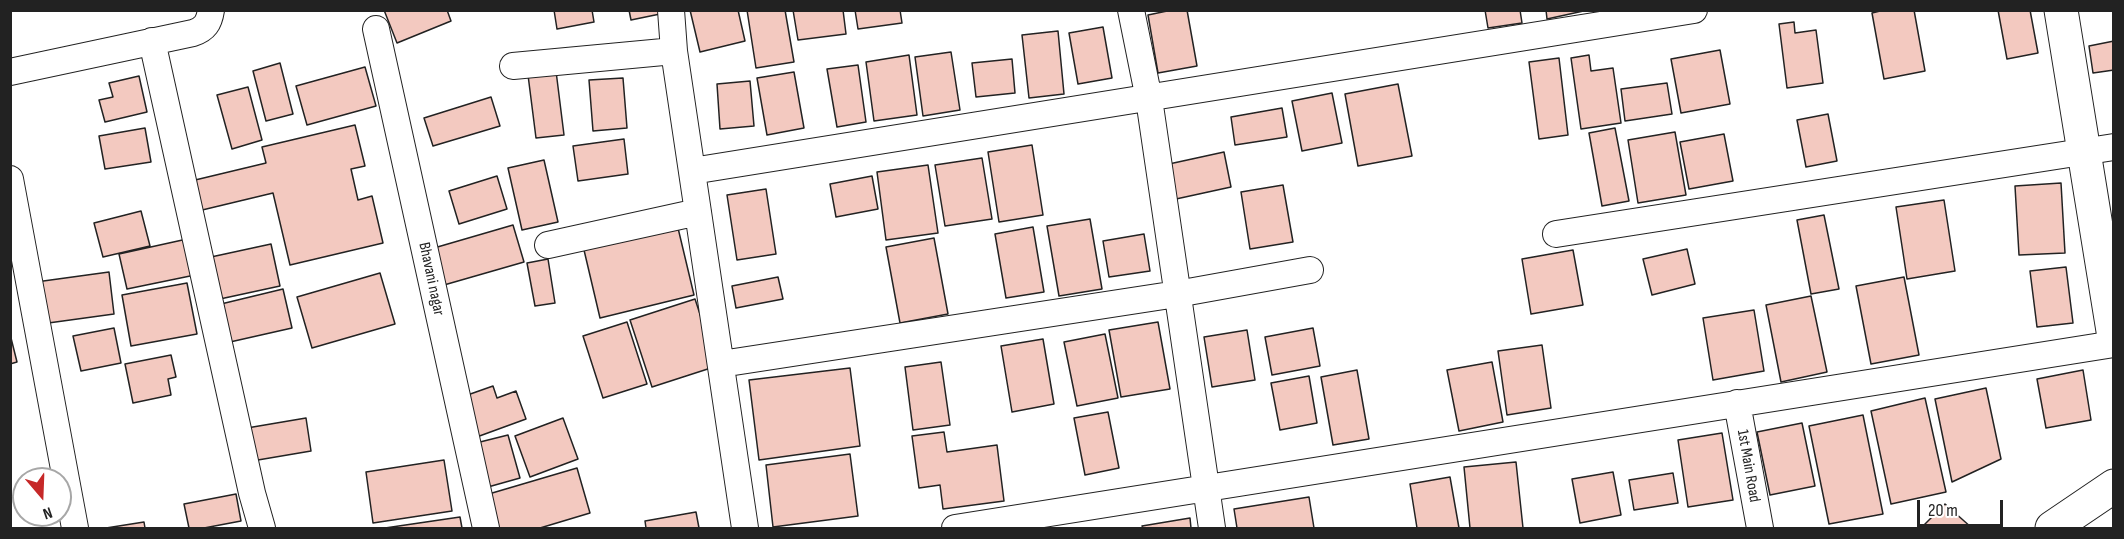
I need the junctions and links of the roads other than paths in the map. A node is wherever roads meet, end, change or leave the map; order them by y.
1 (211, 10) edge
2 (671, 10) edge
3 (1131, 10) edge
4 (1694, 10) edge
5 (2061, 10) edge
6 (376, 29) dead end
7 (152, 41) junction
8 (674, 51) junction
9 (513, 66) dead end
10 (10, 72) edge
11 (1149, 99) junction
12 (2099, 150) edge
13 (692, 171) junction
14 (10, 179) edge
15 (698, 212) junction
16 (1556, 234) dead end
17 (548, 245) dead end
18 (17, 251) edge
19 (1310, 270) dead end
20 (1177, 294) junction
21 (2114, 337) edge
22 (2114, 344) edge
23 (721, 364) junction
24 (1737, 404) junction
25 (2114, 486) edge
26 (1207, 488) junction
27 (75, 528) edge
28 (262, 528) edge
29 (486, 528) edge
30 (745, 528) edge
31 (955, 528) edge
32 (1212, 528) edge
33 (1760, 528) edge
34 (2052, 528) edge

1 - 7 street
2 - 8 street
3 - 11 street
4 - 11 street
5 - 12 main road
6 - 29 street, Bhavani nagar
7 - 10 street
7 - 28 street
8 - 9 street
8 - 13 street
11 - 13 street
11 - 20 street
12 - 16 street
12 - 21 main road
13 - 15 street
14 - 18 street
15 - 17 street
15 - 23 street
18 - 27 street
19 - 20 street
20 - 23 street
20 - 26 street
22 - 24 street
23 - 30 street
24 - 26 street
24 - 33 street, 1st Main Road
25 - 34 main road
26 - 31 street
26 - 32 street

